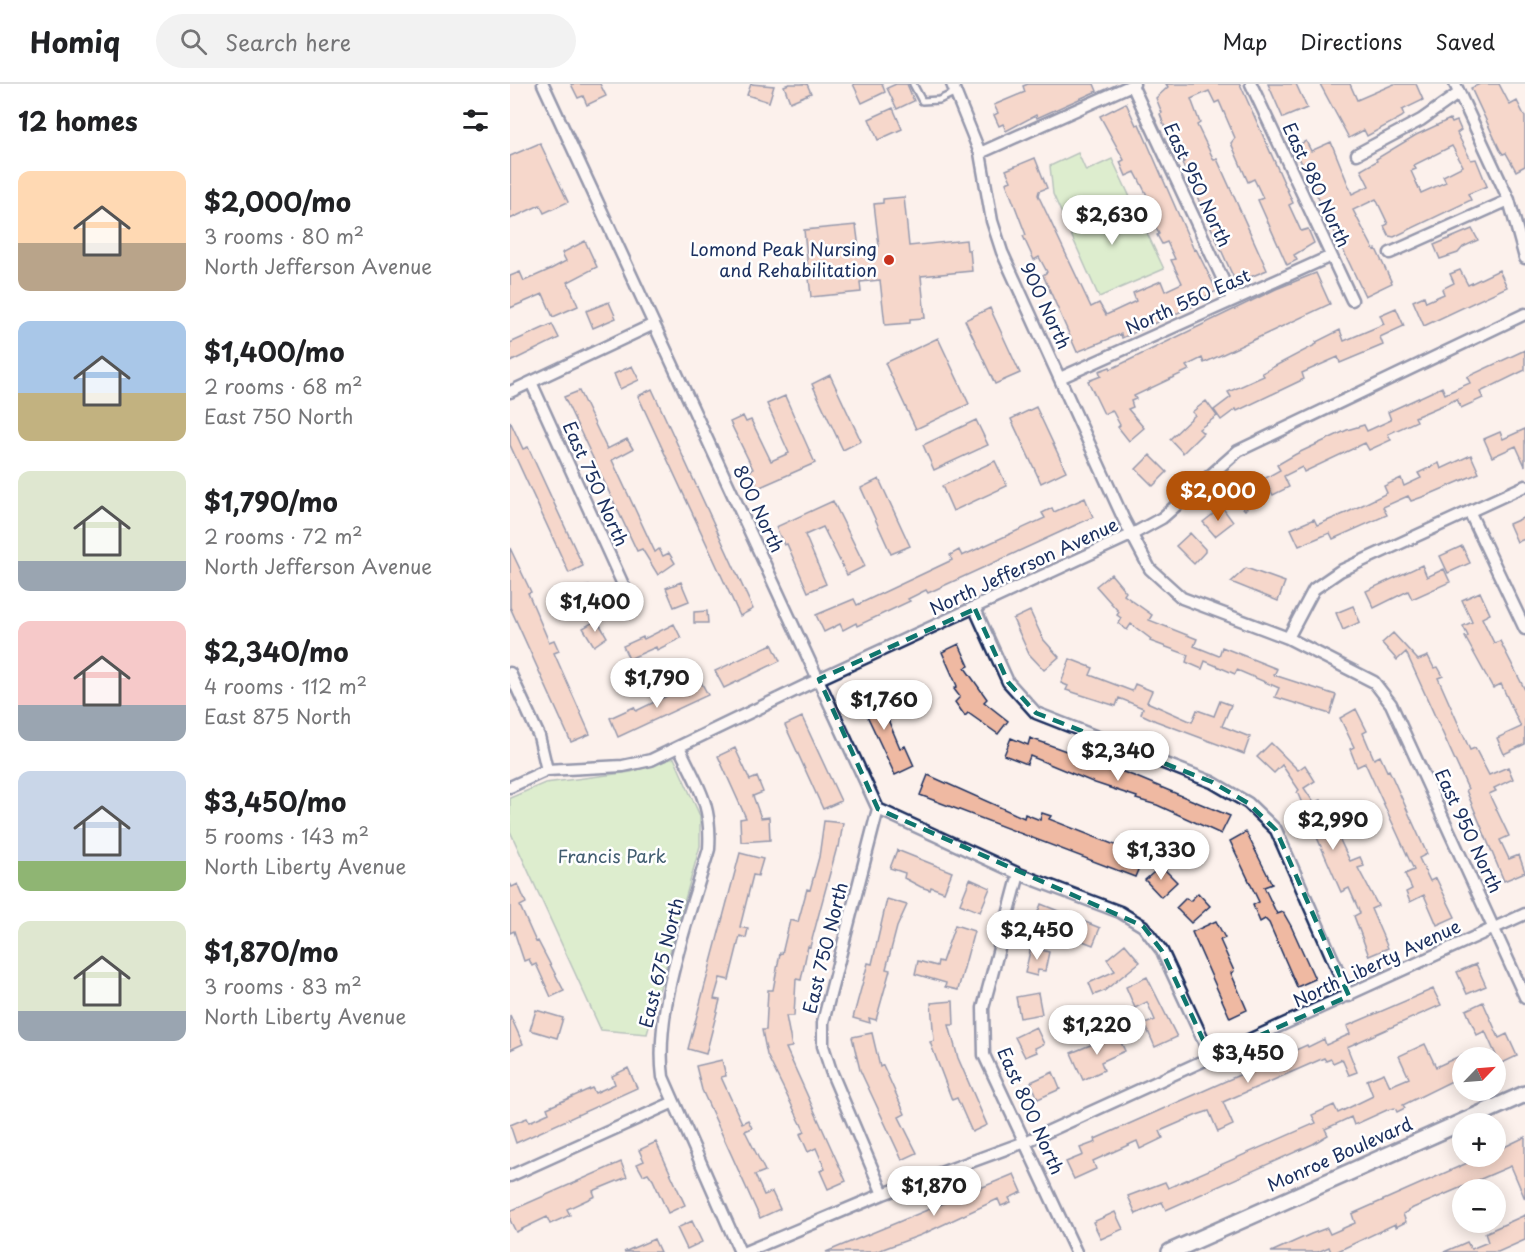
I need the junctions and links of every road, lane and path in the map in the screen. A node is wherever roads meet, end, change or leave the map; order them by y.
1 (543, 84) edge
2 (913, 84) edge
3 (1133, 84) edge
4 (1251, 84) edge
5 (954, 88) edge
6 (1457, 88) edge
7 (980, 153) junction
8 (1357, 154) dead end
9 (1509, 200) junction
10 (1390, 253) dead end
11 (1331, 256) junction
12 (1525, 258) edge
13 (1232, 299) junction
14 (1352, 300) dead end
15 (1525, 314) edge
16 (654, 324) junction
17 (1060, 378) junction
18 (531, 382) junction
19 (510, 392) edge
20 (1525, 486) edge
21 (1470, 513) junction
22 (1131, 535) junction
23 (630, 600) dead end
24 (975, 609) junction
25 (1525, 629) edge
26 (1288, 638) junction
27 (510, 673) edge
28 (819, 679) junction
29 (1374, 682) joint
30 (679, 747) junction
31 (547, 770) junction
32 (510, 787) edge
33 (879, 808) junction
34 (1018, 874) junction
35 (1525, 914) edge
36 (1494, 928) junction
37 (1349, 996) junction
38 (1525, 997) edge
39 (1211, 1057) junction
40 (1525, 1094) edge
41 (674, 1102) junction
42 (1025, 1143) junction
43 (510, 1176) edge
44 (884, 1194) junction
45 (741, 1252) edge
46 (745, 1252) edge
47 (1076, 1252) edge
48 (1170, 1252) edge

1 - 16 street, 800 North
2 - 5 lane
3 - 7 street
3 - 13 street, East 950 North
4 - 11 street, East 980 North
5 - 7 street, 900 North
6 - 8 street
6 - 9 street
7 - 17 street, 900 North
9 - 10 street
9 - 12 street
11 - 13 street, North 550 East
11 - 14 street, East 980 North
13 - 17 street, North 550 East
15 - 22 street, North Jefferson Avenue
16 - 18 street
16 - 28 street, 800 North
17 - 22 street, 900 North
18 - 19 street
18 - 23 street, East 750 North
20 - 21 street
21 - 25 street
21 - 26 street
22 - 24 street, North Jefferson Avenue
22 - 26 street, 900 North
24 - 28 street, North Jefferson Avenue
24 - 37 street
26 - 29 street, 900 North
27 - 31 street
28 - 30 street, North Jefferson Avenue
28 - 33 street, 800 North
29 - 36 street, East 950 North
30 - 31 street, North Jefferson Avenue
30 - 41 street, East 675 North
31 - 32 street, North Jefferson Avenue
33 - 34 street
33 - 44 street, East 750 North
34 - 39 street
34 - 42 street, East 800 North
35 - 36 street, North Liberty Avenue
36 - 37 street, North Liberty Avenue
36 - 38 street, East 950 North
37 - 39 street, North Liberty Avenue
39 - 42 street, North Liberty Avenue
40 - 48 street, Monroe Boulevard
41 - 43 street
41 - 45 street, East 675 North
42 - 44 street, North Liberty Avenue
42 - 47 street, East 800 North
44 - 46 street, North Liberty Avenue

